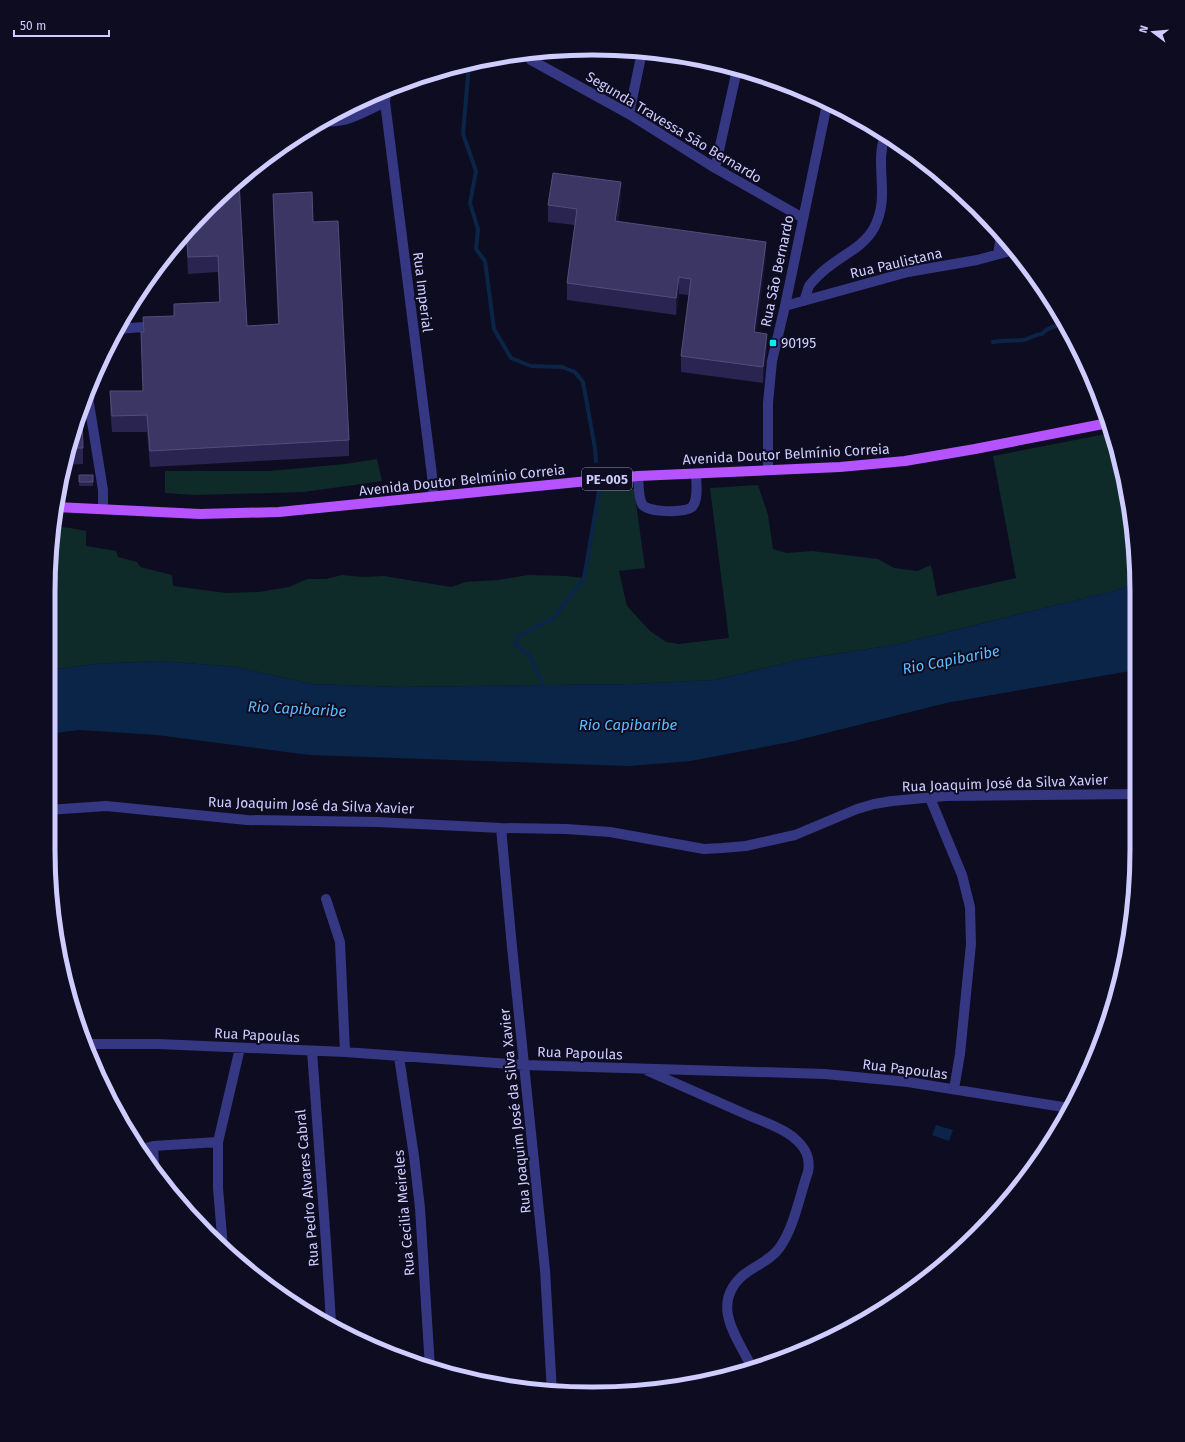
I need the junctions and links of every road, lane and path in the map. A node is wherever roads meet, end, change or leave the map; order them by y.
1 (641, 57) edge
2 (531, 60) dead end
3 (736, 74) edge
4 (385, 97) edge
5 (385, 102) junction
6 (826, 108) edge
7 (629, 114) junction
8 (335, 121) edge
9 (883, 141) edge
10 (715, 168) junction
11 (803, 218) junction
12 (1000, 242) edge
13 (1008, 252) edge
14 (998, 254) junction
15 (804, 301) junction
16 (785, 306) junction
17 (171, 324) edge
18 (125, 328) edge
19 (89, 405) edge
20 (1102, 424) edge
21 (768, 470) junction
22 (696, 474) junction
23 (638, 476) junction
24 (433, 497) junction
25 (62, 507) edge
26 (104, 509) junction
27 (1130, 794) edge
28 (930, 798) junction
29 (55, 810) edge
30 (501, 828) junction
31 (326, 899) dead end
32 (92, 1044) edge
33 (240, 1048) junction
34 (312, 1051) junction
35 (345, 1052) junction
36 (399, 1057) junction
37 (524, 1065) junction
38 (644, 1069) junction
39 (954, 1089) junction
40 (1064, 1107) edge
41 (218, 1142) junction
42 (153, 1146) junction
43 (146, 1148) edge
44 (154, 1159) edge
45 (222, 1240) edge
46 (331, 1319) edge
47 (430, 1361) edge
48 (749, 1363) edge
49 (552, 1385) edge

1 - 7 street
2 - 7 street, Segunda Travessa São Bernardo
3 - 10 street
4 - 5 street, Rua Imperial
5 - 8 street
5 - 24 street, Rua Imperial
6 - 11 street, Rua São Bernardo
7 - 10 street, Segunda Travessa São Bernardo
9 - 15 street
10 - 11 street, Segunda Travessa São Bernardo
11 - 16 street, Rua São Bernardo
12 - 14 street
13 - 14 street, Rua Paulistana
14 - 15 street, Rua Paulistana
15 - 16 street, Rua Paulistana
16 - 21 street, Rua São Bernardo
17 - 18 street
19 - 26 street
20 - 21 main road, Avenida Doutor Belmínio Correia / PE-005
21 - 22 main road, Avenida Doutor Belmínio Correia / PE-005
22 - 23 main road, Avenida Doutor Belmínio Correia / PE-005
22 - 23 street
23 - 24 main road, Avenida Doutor Belmínio Correia / PE-005
24 - 26 main road, Avenida Doutor Belmínio Correia / PE-005
25 - 26 main road, Avenida Doutor Belmínio Correia / PE-005
27 - 28 street, Rua Joaquim José da Silva Xavier
28 - 30 street, Rua Joaquim José da Silva Xavier
28 - 39 street
29 - 30 street, Rua Joaquim José da Silva Xavier
30 - 37 street, Rua Joaquim José da Silva Xavier
31 - 35 street
32 - 33 street, Rua Papoulas
33 - 34 street, Rua Papoulas
33 - 41 street
34 - 35 street, Rua Papoulas
34 - 46 street, Rua Pedro Alvares Cabral
35 - 36 street, Rua Papoulas
36 - 37 street, Rua Papoulas
36 - 47 street, Rua Cecilia Meireles
37 - 38 street, Rua Papoulas
37 - 49 street, Rua Joaquim José da Silva Xavier
38 - 39 street, Rua Papoulas
38 - 48 street
39 - 40 street, Rua Papoulas
41 - 42 street
41 - 45 street
42 - 43 street
42 - 44 street

